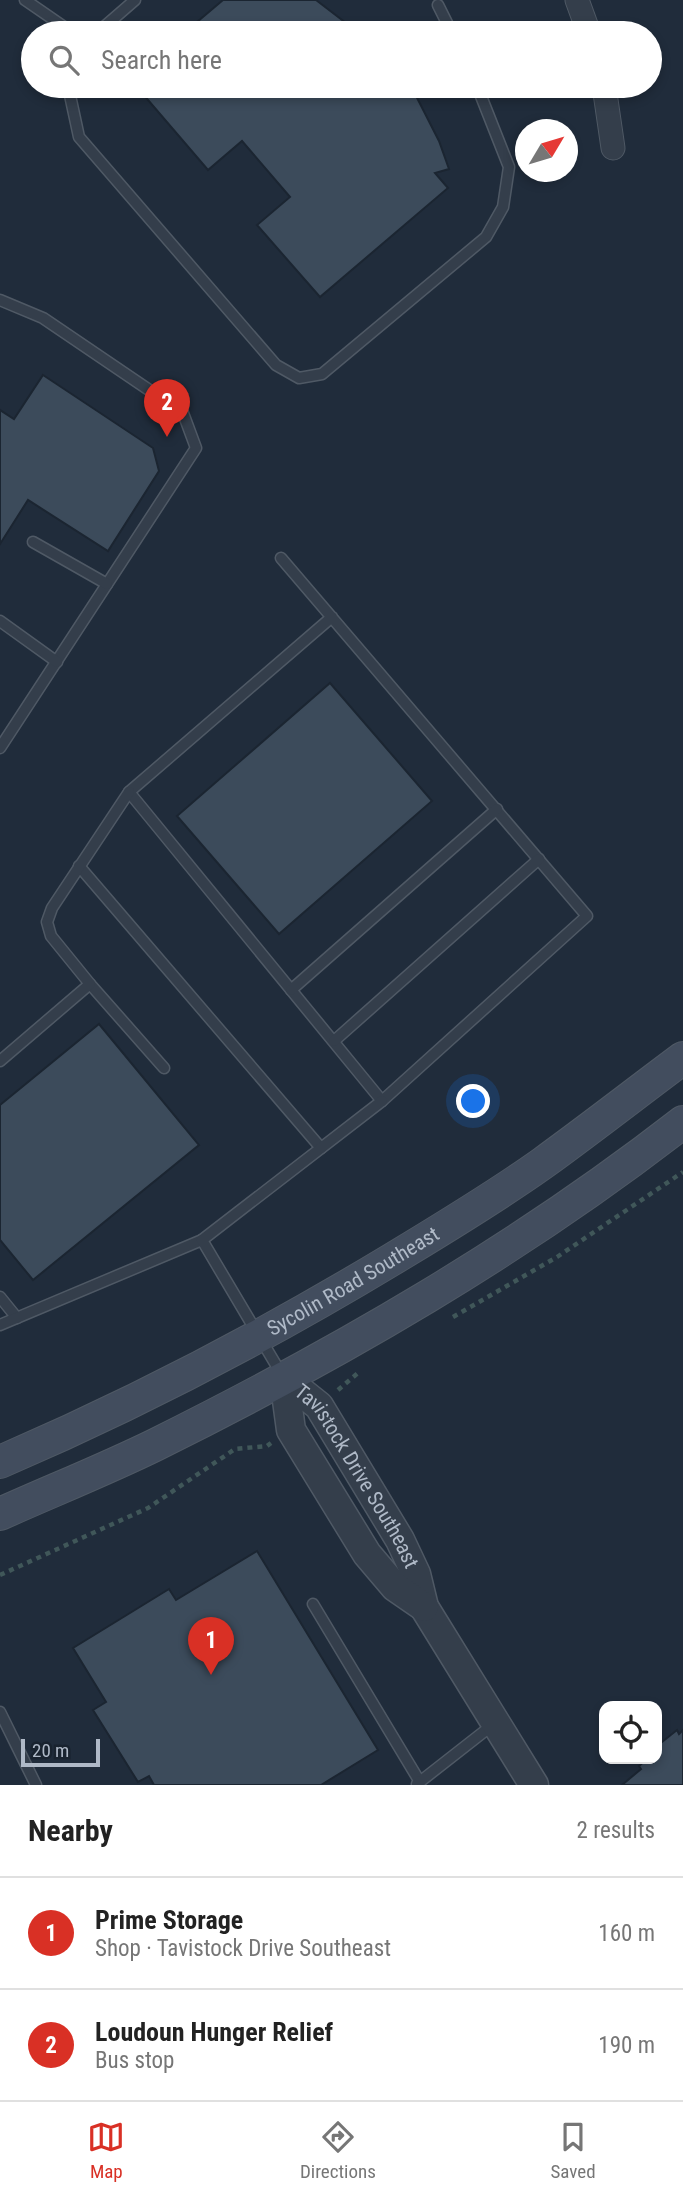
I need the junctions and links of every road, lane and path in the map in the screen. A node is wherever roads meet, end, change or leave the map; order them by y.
1 (25, 0) edge
2 (135, 0) edge
3 (577, 0) edge
4 (438, 2) edge
5 (56, 21) edge
6 (111, 21) edge
7 (447, 21) edge
8 (585, 21) edge
9 (71, 98) edge
10 (482, 98) edge
11 (606, 98) edge
12 (613, 148) dead end
13 (0, 300) edge
14 (33, 542) dead end
15 (281, 558) dead end
16 (107, 584) junction
17 (332, 617) junction
18 (0, 621) edge
19 (57, 662) junction
20 (0, 748) edge
21 (129, 792) junction
22 (497, 809) junction
23 (539, 859) junction
24 (79, 866) junction
25 (90, 984) junction
26 (291, 990) junction
27 (334, 1041) junction
28 (683, 1058) edge
29 (0, 1061) edge
30 (164, 1068) dead end
31 (382, 1101) junction
32 (683, 1122) edge
33 (321, 1148) junction
34 (683, 1172) edge
35 (202, 1240) junction
36 (0, 1297) edge
37 (17, 1318) junction
38 (450, 1319) dead end
39 (0, 1325) edge
40 (260, 1337) junction
41 (368, 1367) dead end
42 (284, 1378) junction
43 (320, 1405) junction
44 (291, 1430) junction
45 (0, 1462) edge
46 (0, 1514) edge
47 (0, 1575) edge
48 (313, 1604) dead end
49 (424, 1607) junction
50 (0, 1712) edge
51 (495, 1723) junction
52 (418, 1783) edge
53 (36, 1785) edge
54 (534, 1785) edge

1 - 5 lane
2 - 6 lane
3 - 8 street
4 - 7 lane
9 - 10 lane
11 - 12 street
13 - 16 lane
14 - 16 lane
15 - 17 lane
16 - 19 lane
17 - 21 lane
17 - 22 lane
18 - 19 lane
19 - 20 lane
21 - 24 lane
21 - 26 lane
22 - 23 lane
22 - 26 lane
23 - 27 lane
23 - 31 lane
24 - 25 lane
24 - 33 lane
25 - 29 lane
25 - 30 lane
26 - 27 lane
27 - 31 lane
28 - 40 main road, Sycolin Road Southeast
31 - 33 lane
32 - 42 main road
33 - 35 lane
34 - 38 path
35 - 37 lane
35 - 40 lane
36 - 37 lane
37 - 39 lane
40 - 42 lane
40 - 45 main road, Sycolin Road Southeast
41 - 43 path
42 - 43 street, Tavistock Drive Southeast
42 - 44 street, Tavistock Drive Southeast
42 - 46 main road
43 - 49 street, Tavistock Drive Southeast
44 - 47 path
44 - 49 street, Tavistock Drive Southeast
48 - 52 lane
49 - 51 street, Tavistock Drive Southeast
50 - 53 lane
51 - 52 lane
51 - 54 street, Tavistock Drive Southeast

